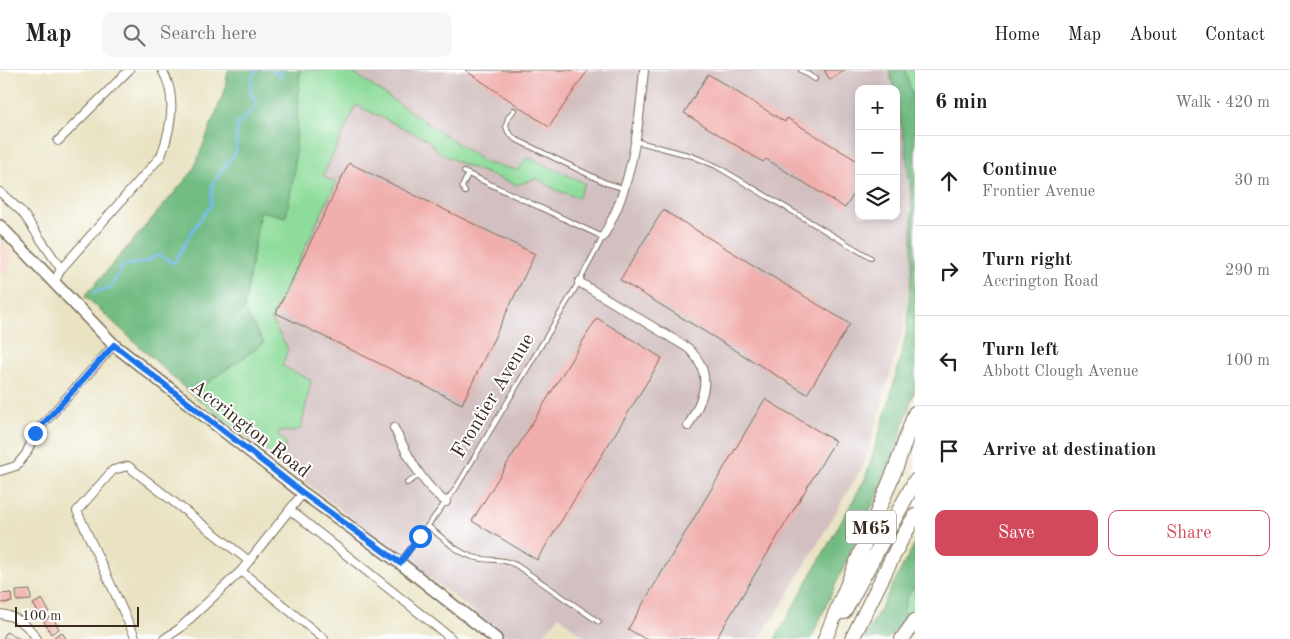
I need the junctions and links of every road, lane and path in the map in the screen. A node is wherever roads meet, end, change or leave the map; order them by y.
1 (129, 70) edge
2 (162, 70) edge
3 (644, 70) edge
4 (801, 70) edge
5 (815, 79) dead end
6 (514, 110) dead end
7 (58, 141) dead end
8 (635, 141) junction
9 (623, 188) junction
10 (0, 192) edge
11 (465, 192) dead end
12 (0, 226) edge
13 (603, 237) junction
14 (871, 258) dead end
15 (62, 269) junction
16 (579, 282) junction
17 (54, 283) junction
18 (114, 345) junction
19 (915, 413) edge
20 (688, 426) dead end
21 (394, 428) dead end
22 (0, 471) edge
23 (420, 475) junction
24 (915, 481) edge
25 (407, 483) dead end
26 (303, 493) junction
27 (446, 502) junction
28 (290, 510) junction
29 (915, 516) edge
30 (428, 526) junction
31 (249, 561) junction
32 (400, 563) junction
33 (241, 571) junction
34 (0, 614) edge
35 (915, 621) edge
36 (599, 622) dead end
37 (314, 636) edge
38 (37, 639) edge
39 (136, 639) edge
40 (164, 639) edge
41 (324, 639) edge
42 (452, 639) edge
43 (496, 639) edge
44 (825, 639) edge
45 (829, 639) edge
46 (852, 639) edge
47 (902, 639) edge

1 - 7 street
2 - 15 street
3 - 8 street
4 - 5 lane
6 - 9 lane
8 - 9 street
8 - 14 lane
9 - 13 street
10 - 15 street
11 - 13 lane
12 - 17 main road, Accrington Road
13 - 16 lane, Frontier Avenue
15 - 17 street
16 - 20 street
16 - 27 lane, Frontier Avenue
17 - 18 main road, Accrington Road
18 - 22 street
18 - 26 main road, Accrington Road
19 - 44 highway, M65
21 - 23 street
23 - 25 lane
23 - 27 street
24 - 45 highway, M65
26 - 28 street
26 - 32 main road, Accrington Road
27 - 30 lane, Frontier Avenue
28 - 31 street
28 - 42 street
29 - 46 highway, M65
30 - 32 lane, Frontier Avenue
30 - 36 lane
31 - 33 street
31 - 39 street
32 - 43 main road, Accrington Road
33 - 37 street
33 - 40 street
34 - 38 street
35 - 47 highway
37 - 41 street

